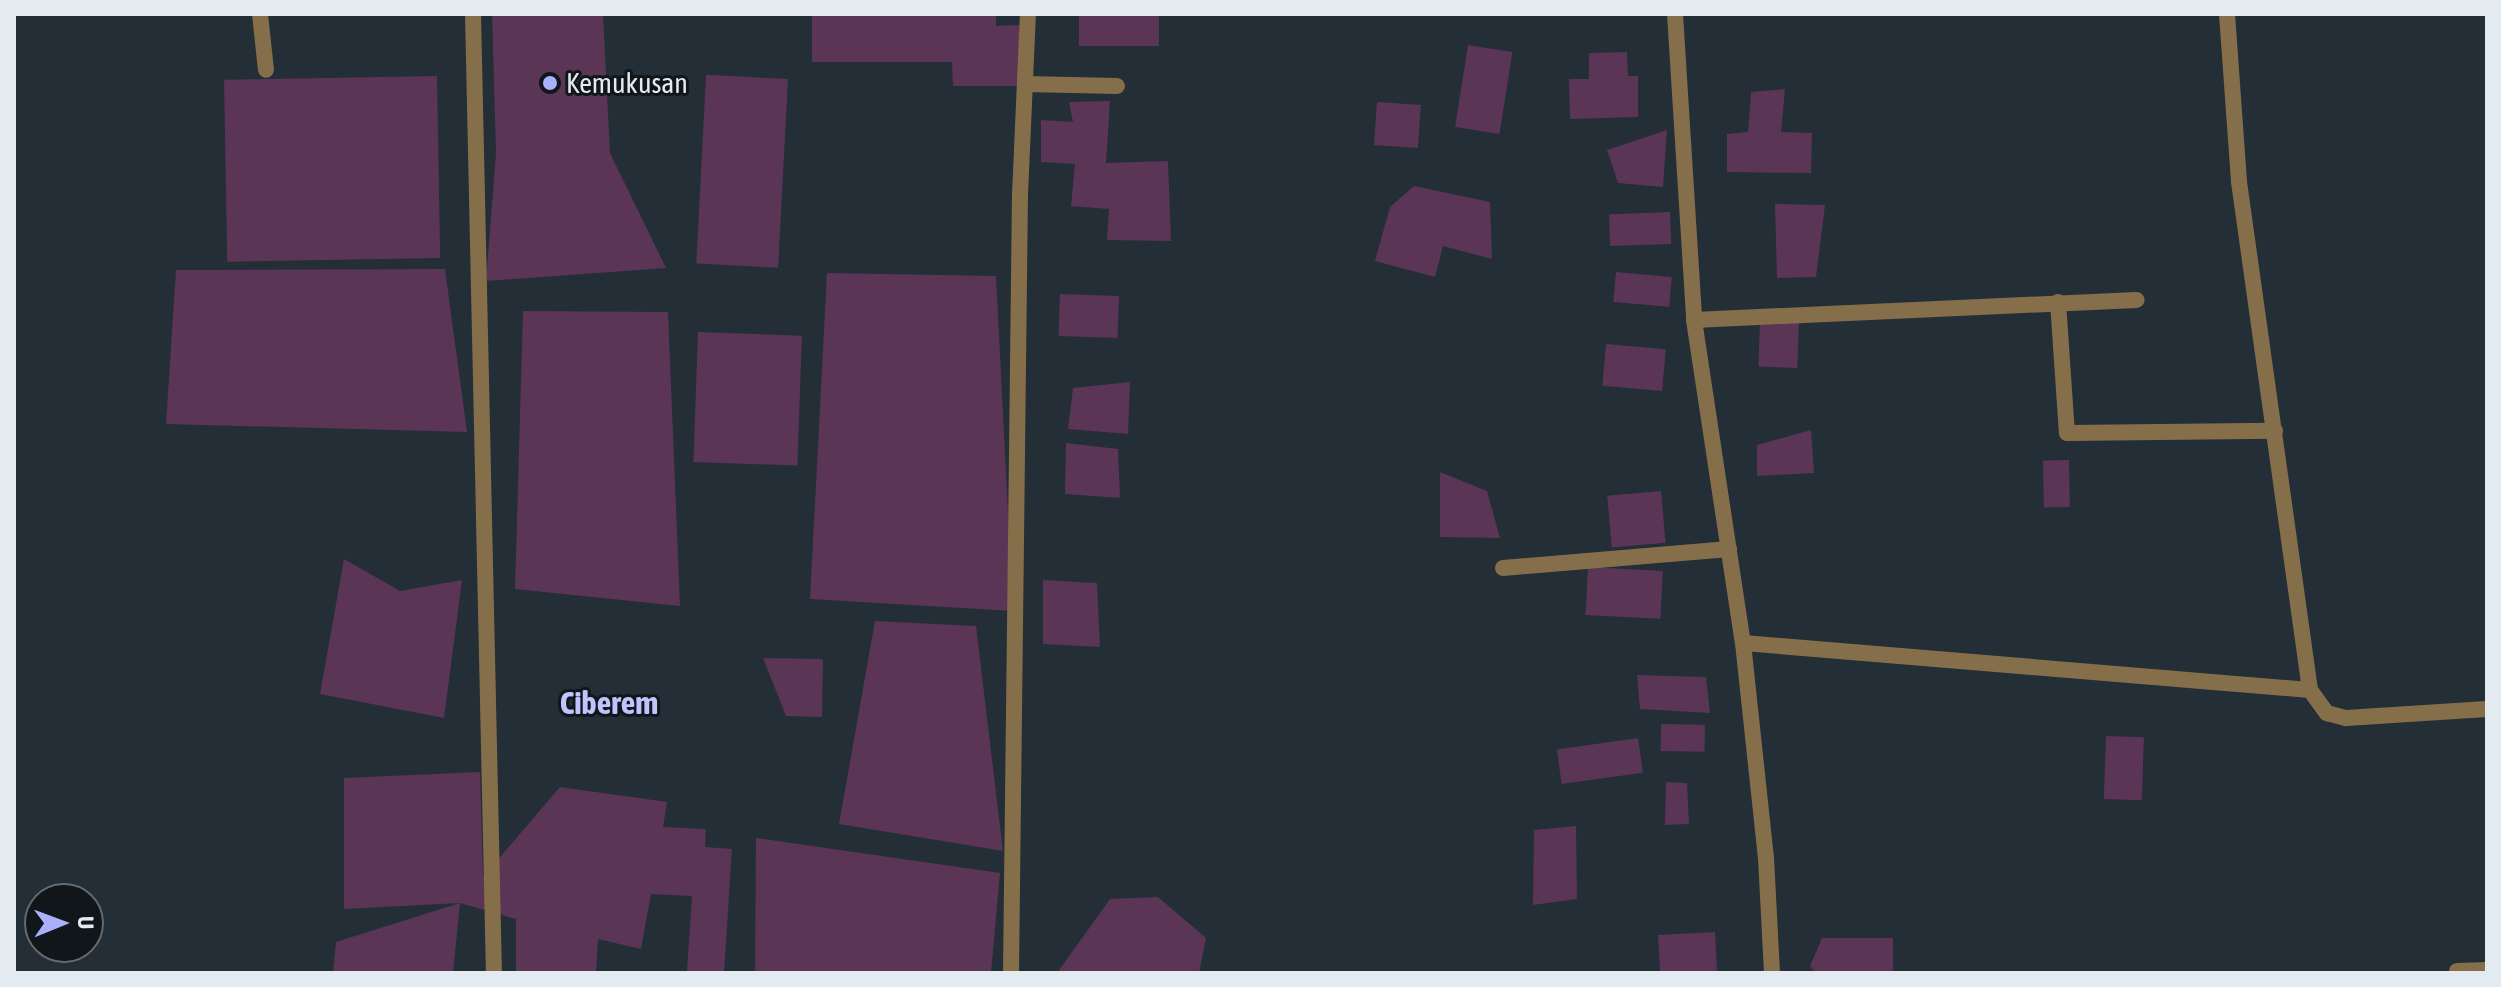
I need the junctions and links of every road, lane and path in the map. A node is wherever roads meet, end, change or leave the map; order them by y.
1 (260, 14) edge
2 (473, 14) edge
3 (1028, 14) edge
4 (1675, 14) edge
5 (2227, 14) edge
6 (266, 70) dead end
7 (1025, 84) junction
8 (1117, 86) dead end
9 (2137, 300) dead end
10 (2058, 302) junction
11 (1694, 320) junction
12 (2275, 431) junction
13 (1729, 549) junction
14 (1503, 568) dead end
15 (1743, 643) junction
16 (2310, 690) junction
17 (2487, 709) edge
18 (2487, 970) edge
19 (2457, 971) edge
20 (494, 973) edge
21 (1011, 973) edge
22 (1772, 973) edge

1 - 6 street
2 - 20 street
3 - 7 street
4 - 11 street
5 - 12 street
7 - 8 street
7 - 21 street
9 - 10 street
10 - 11 street
10 - 12 street
11 - 13 street
12 - 16 street
13 - 14 street
13 - 15 street
15 - 16 street
15 - 22 street
16 - 17 street
18 - 19 street

